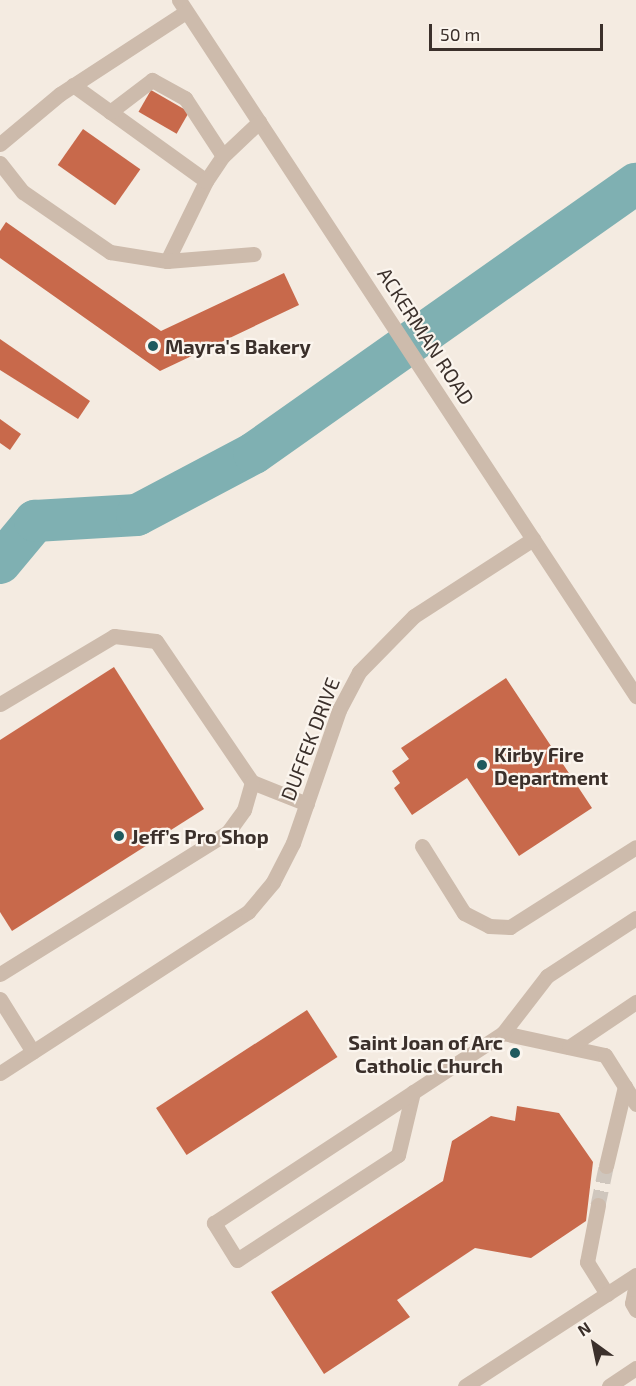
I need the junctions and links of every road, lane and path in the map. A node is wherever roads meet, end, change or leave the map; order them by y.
1 (182, 6) edge
2 (73, 85) junction
3 (110, 112) junction
4 (259, 122) junction
5 (0, 144) edge
6 (223, 156) junction
7 (0, 163) edge
8 (206, 181) junction
9 (254, 254) dead end
10 (167, 261) junction
11 (533, 539) junction
12 (636, 696) edge
13 (0, 704) edge
14 (252, 782) junction
15 (307, 804) junction
16 (422, 846) dead end
17 (636, 847) edge
18 (636, 918) edge
19 (0, 974) edge
20 (0, 999) edge
21 (636, 1002) edge
22 (503, 1033) junction
23 (569, 1047) junction
24 (33, 1052) junction
25 (0, 1073) edge
26 (625, 1086) junction
27 (413, 1092) junction
28 (636, 1104) edge
29 (606, 1166) tunnel mouth
30 (598, 1205) tunnel mouth
31 (636, 1275) edge
32 (636, 1283) edge
33 (607, 1294) junction
34 (636, 1310) edge
35 (636, 1368) edge
36 (465, 1386) edge
37 (609, 1386) edge

1 - 2 street
1 - 4 street, ACKERMAN ROAD
2 - 3 street
2 - 5 street
3 - 6 street
3 - 8 street
4 - 6 street
4 - 11 street, ACKERMAN ROAD
6 - 8 street
7 - 10 street
8 - 10 street
9 - 10 street
11 - 12 street, ACKERMAN ROAD
11 - 15 street, DUFFEK DRIVE
13 - 14 street
14 - 15 street
14 - 19 street
15 - 24 street, DUFFEK DRIVE
16 - 17 street
18 - 22 street
20 - 24 street
21 - 23 street
22 - 23 street
22 - 27 street
23 - 26 street
24 - 25 street, DUFFEK DRIVE
26 - 28 street
26 - 29 street
27 - 27 street
30 - 33 street
31 - 33 street
32 - 34 street
33 - 36 street
35 - 37 street

